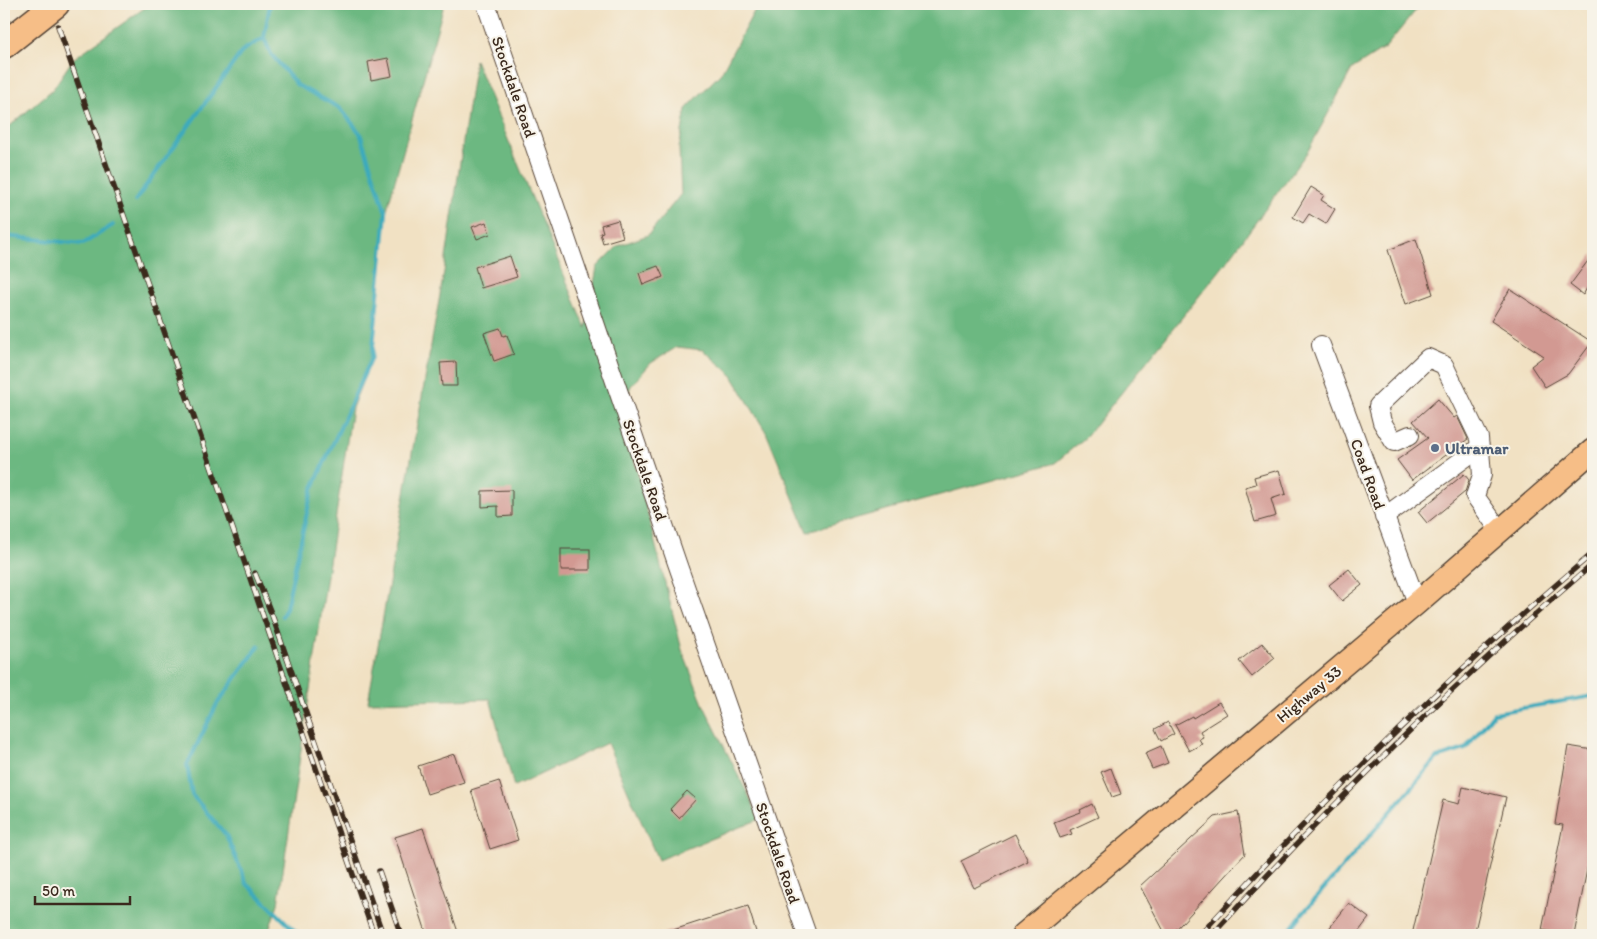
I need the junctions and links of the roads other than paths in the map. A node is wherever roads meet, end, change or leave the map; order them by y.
1 (56, 4) edge
2 (486, 4) edge
3 (4, 44) edge
4 (1321, 345) dead end
5 (1410, 435) dead end
6 (1480, 447) junction
7 (1593, 450) edge
8 (1384, 517) junction
9 (1500, 531) junction
10 (1416, 603) junction
11 (807, 935) edge
12 (1024, 935) edge

1 - 3 highway
2 - 11 street, Stockdale Road
4 - 8 street, Coad Road
5 - 6 street
6 - 8 street
6 - 9 street
7 - 9 main road, Highway 33
8 - 10 street, Coad Road
9 - 10 main road, Highway 33
10 - 12 main road, Highway 33

